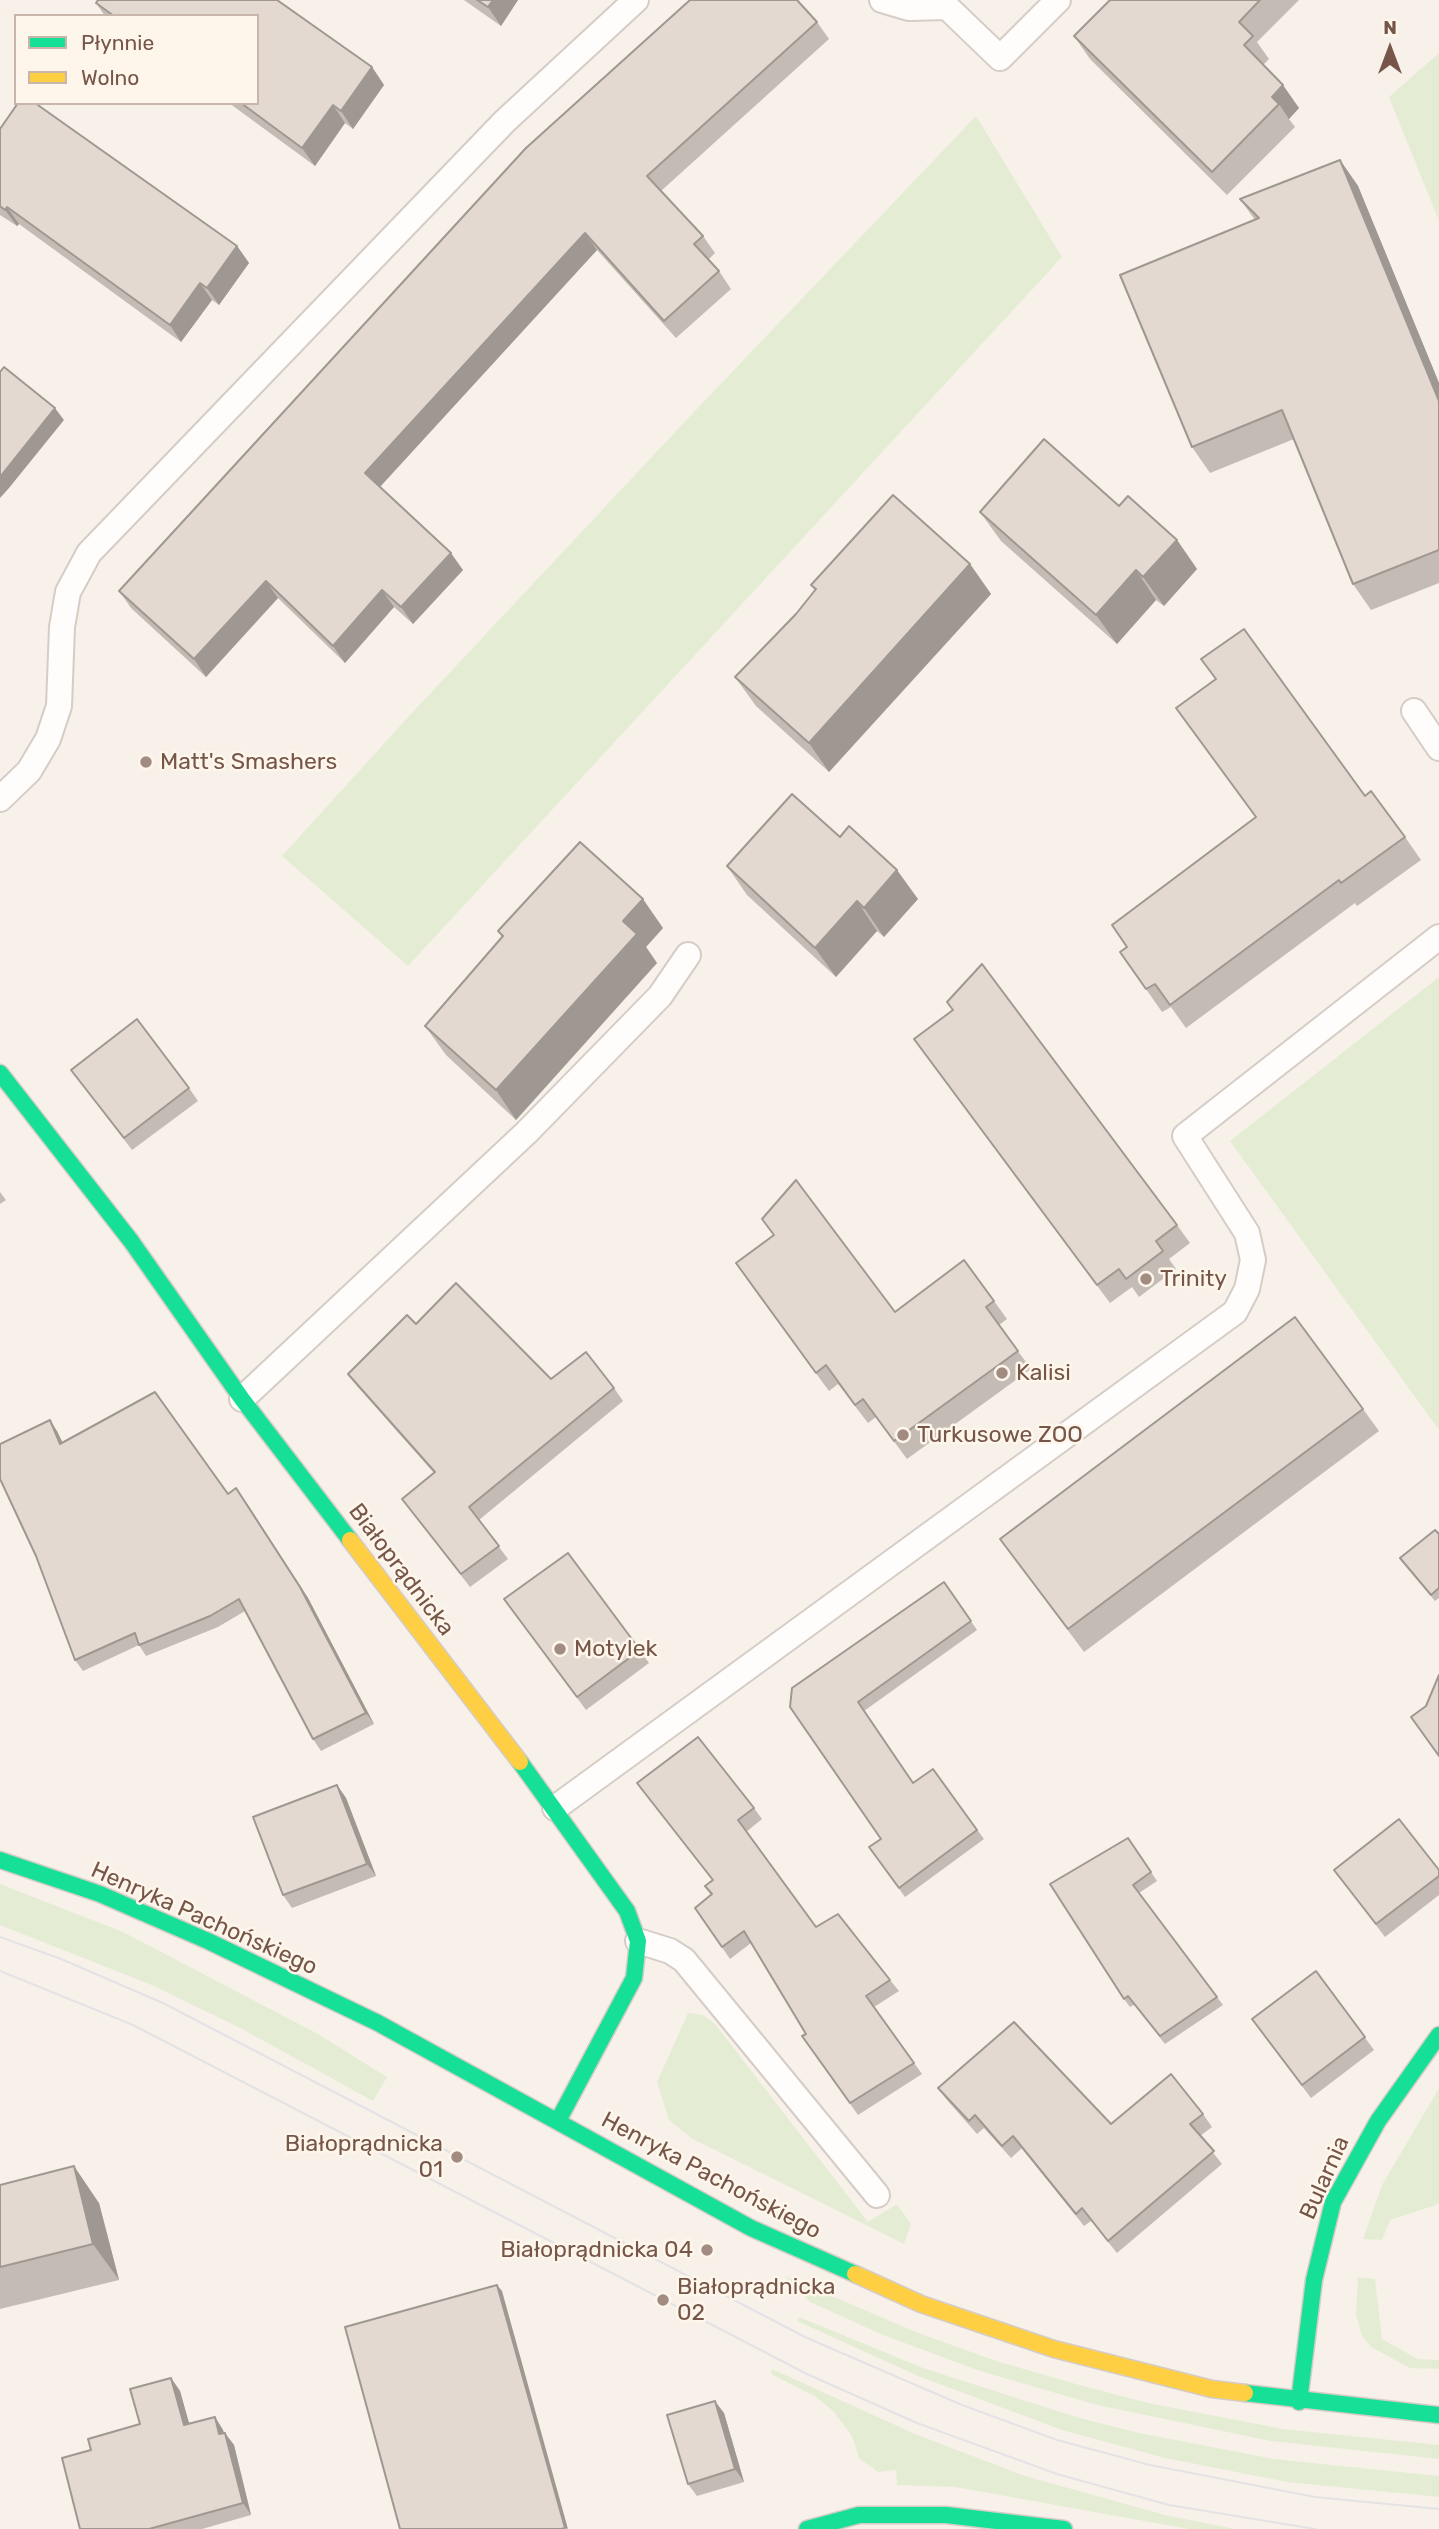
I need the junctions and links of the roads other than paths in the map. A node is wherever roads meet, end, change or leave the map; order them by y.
1 (636, 0) edge
2 (882, 0) edge
3 (1058, 0) edge
4 (1414, 711) dead end
5 (1439, 748) edge
6 (0, 799) edge
7 (1439, 937) edge
8 (688, 955) dead end
9 (0, 1073) edge
10 (242, 1399) junction
11 (555, 1808) junction
12 (0, 1860) edge
13 (638, 1941) junction
14 (1439, 2035) edge
15 (559, 2119) junction
16 (877, 2195) dead end
17 (1299, 2402) junction
18 (1439, 2415) edge
19 (807, 2529) edge
20 (1064, 2529) edge

1 - 6 lane
2 - 3 lane
4 - 5 lane
7 - 11 lane
8 - 10 lane
9 - 10 street, Białoprądnicka
10 - 11 street, Białoprądnicka
11 - 13 street, Białoprądnicka
12 - 15 street, Henryka Pachońskiego
13 - 15 street, Białoprądnicka
13 - 16 lane
14 - 17 street, Bularnia
15 - 17 street, Henryka Pachońskiego
17 - 18 street, Henryka Pachońskiego
19 - 20 street

